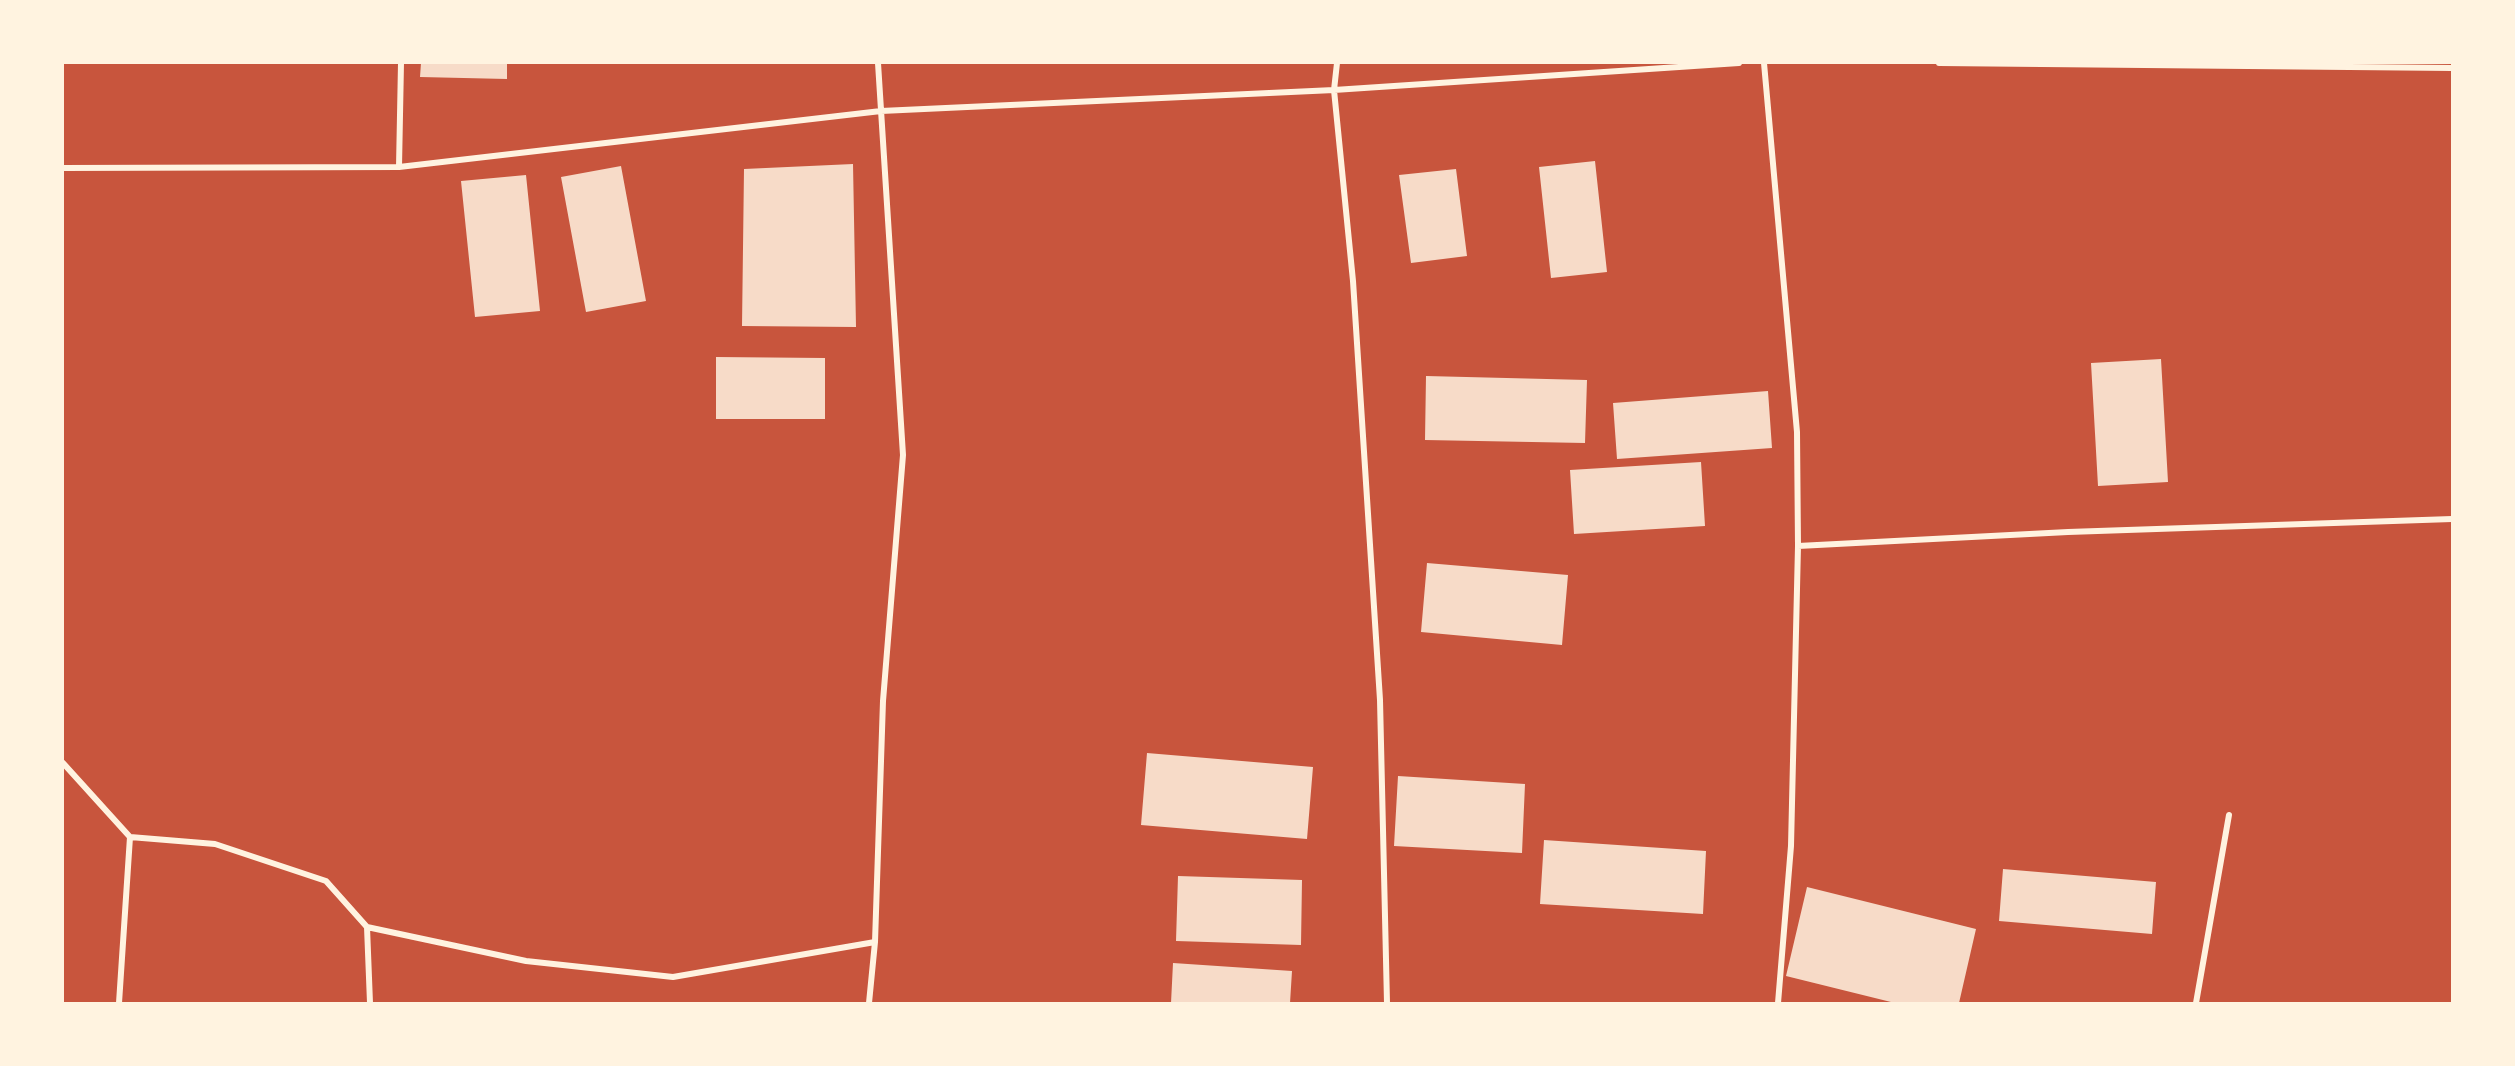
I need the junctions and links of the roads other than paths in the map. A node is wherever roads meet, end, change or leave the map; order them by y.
1 (401, 63) edge
2 (878, 63) edge
3 (1337, 63) edge
4 (1739, 63) edge
5 (1764, 63) edge
6 (1939, 63) edge
7 (2452, 68) edge
8 (1334, 90) junction
9 (882, 111) junction
10 (399, 167) junction
11 (63, 168) edge
12 (2452, 519) edge
13 (1798, 546) junction
14 (63, 763) edge
15 (2229, 814) dead end
16 (130, 837) junction
17 (367, 927) junction
18 (875, 942) junction
19 (119, 1003) edge
20 (370, 1003) edge
21 (868, 1003) edge
22 (1387, 1003) edge
23 (1778, 1003) edge
24 (2196, 1003) edge

1 - 10 street
2 - 9 street
3 - 8 street
4 - 8 street
5 - 13 street
6 - 7 street
8 - 9 street
8 - 22 street
9 - 10 street
9 - 18 street
10 - 11 street
12 - 13 street
13 - 23 street
14 - 16 street
15 - 24 street
16 - 17 street
16 - 19 street
17 - 18 street
17 - 20 street
18 - 21 street

